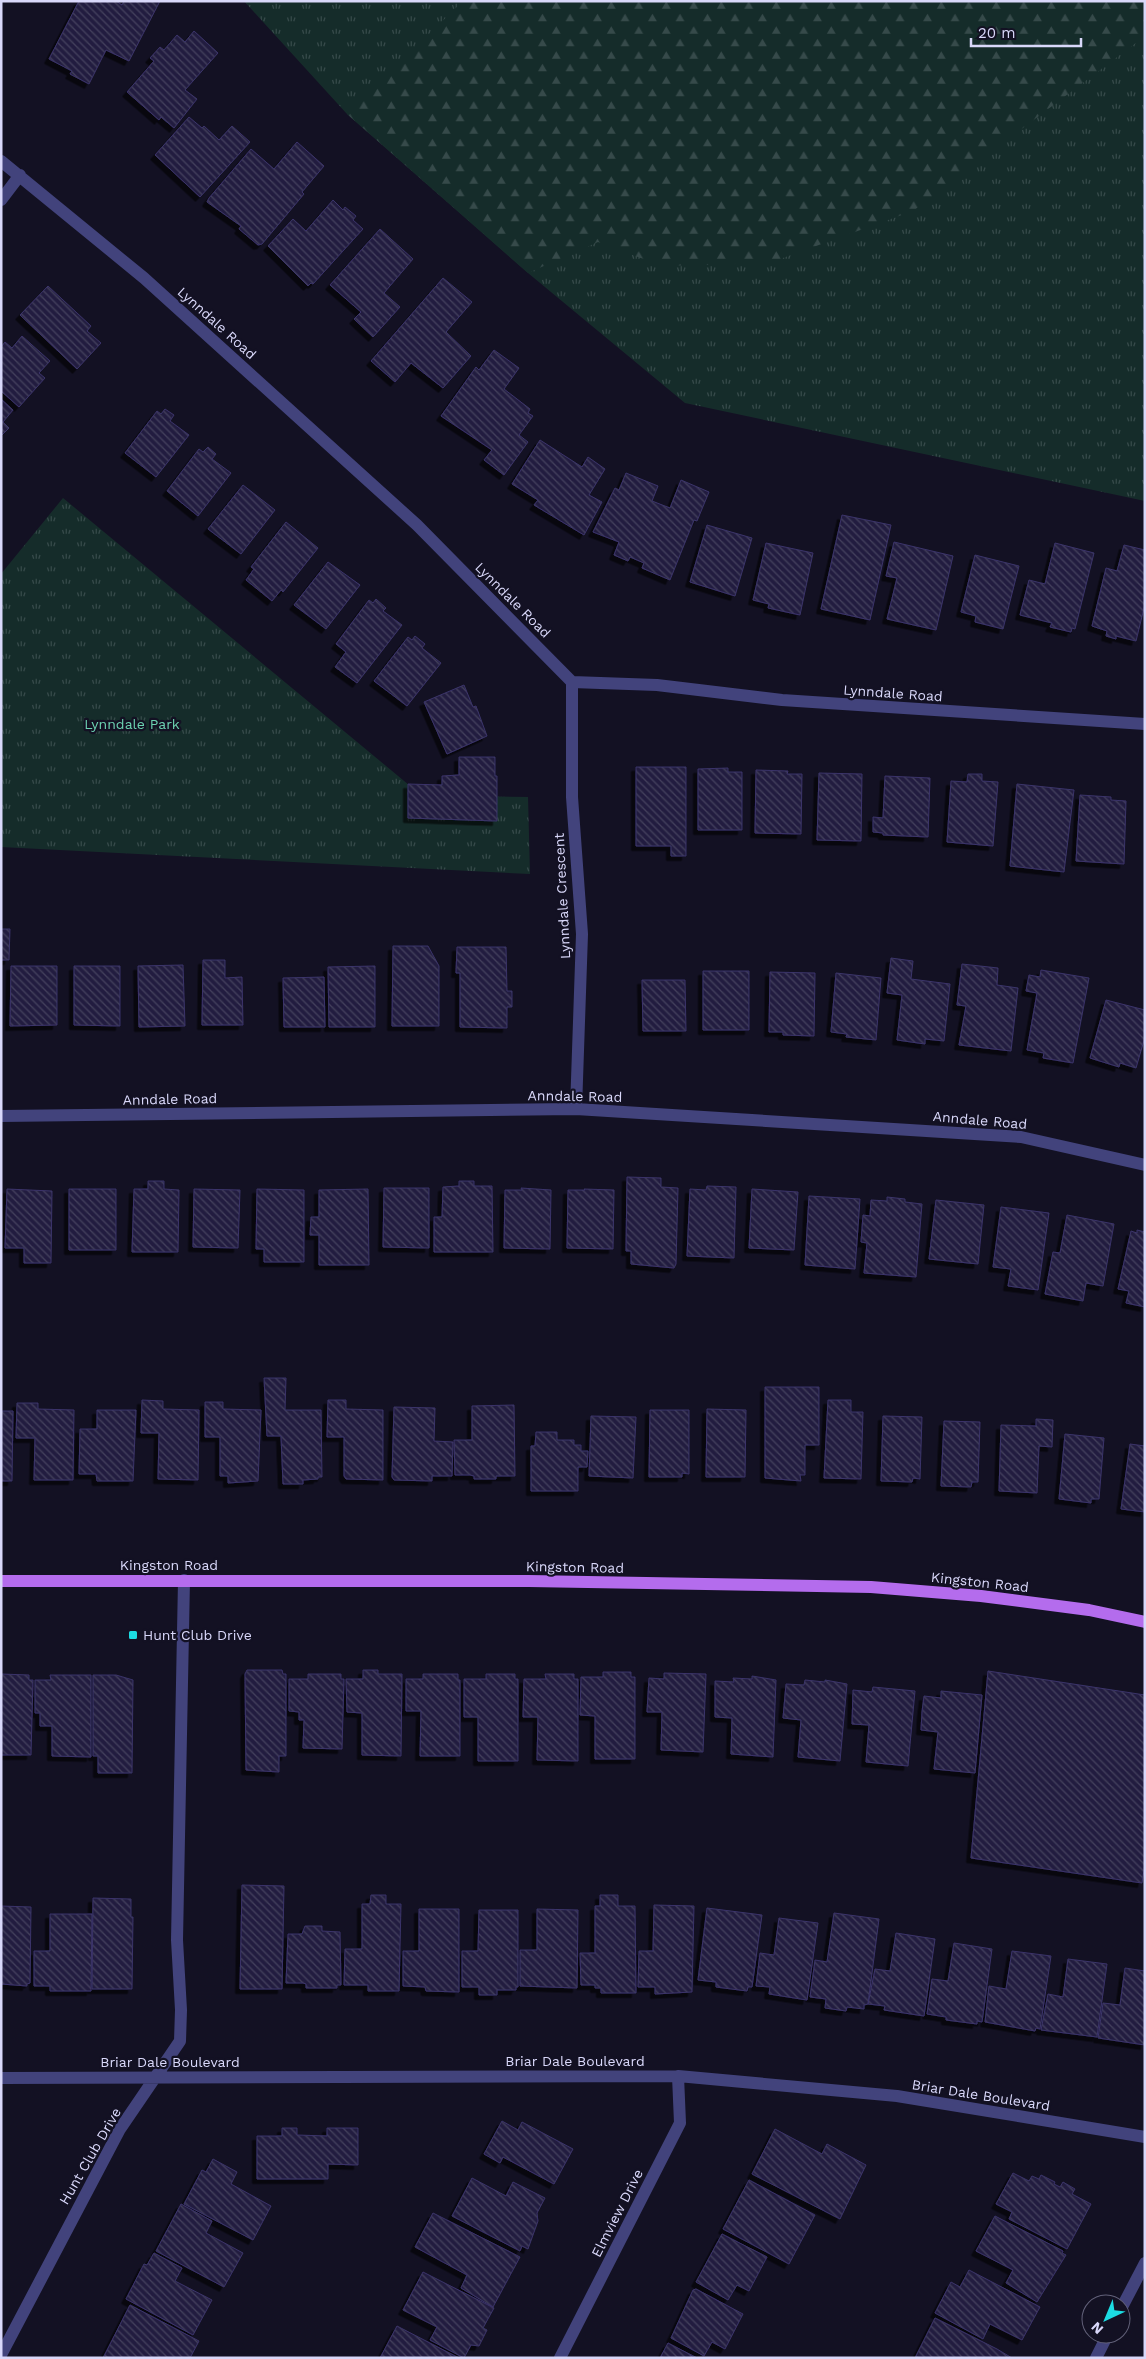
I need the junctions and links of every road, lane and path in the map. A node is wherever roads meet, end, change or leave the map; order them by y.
1 (1, 161) edge
2 (20, 175) junction
3 (1, 200) edge
4 (572, 682) junction
5 (1145, 724) edge
6 (576, 1109) junction
7 (1, 1116) edge
8 (1145, 1165) edge
9 (184, 1580) junction
10 (1, 1581) edge
11 (1145, 1622) edge
12 (678, 2076) junction
13 (157, 2077) junction
14 (1, 2078) edge
15 (1145, 2137) edge
16 (1145, 2263) edge
17 (1129, 2294) edge
18 (1103, 2344) edge
19 (1, 2355) edge
20 (560, 2358) edge
21 (1096, 2358) edge

1 - 2 street, Lynndale Road
2 - 3 street
2 - 4 street, Lynndale Road
4 - 5 street, Lynndale Road
4 - 6 street, Lynndale Crescent
6 - 7 street, Anndale Road
6 - 8 street, Anndale Road
9 - 10 main road, Kingston Road
9 - 11 main road, Kingston Road
9 - 13 street, Hunt Club Drive
12 - 13 street, Briar Dale Boulevard
12 - 15 street, Briar Dale Boulevard
12 - 20 street, Elmview Drive
13 - 14 street, Briar Dale Boulevard
13 - 19 street, Hunt Club Drive
16 - 17 street
18 - 21 street

